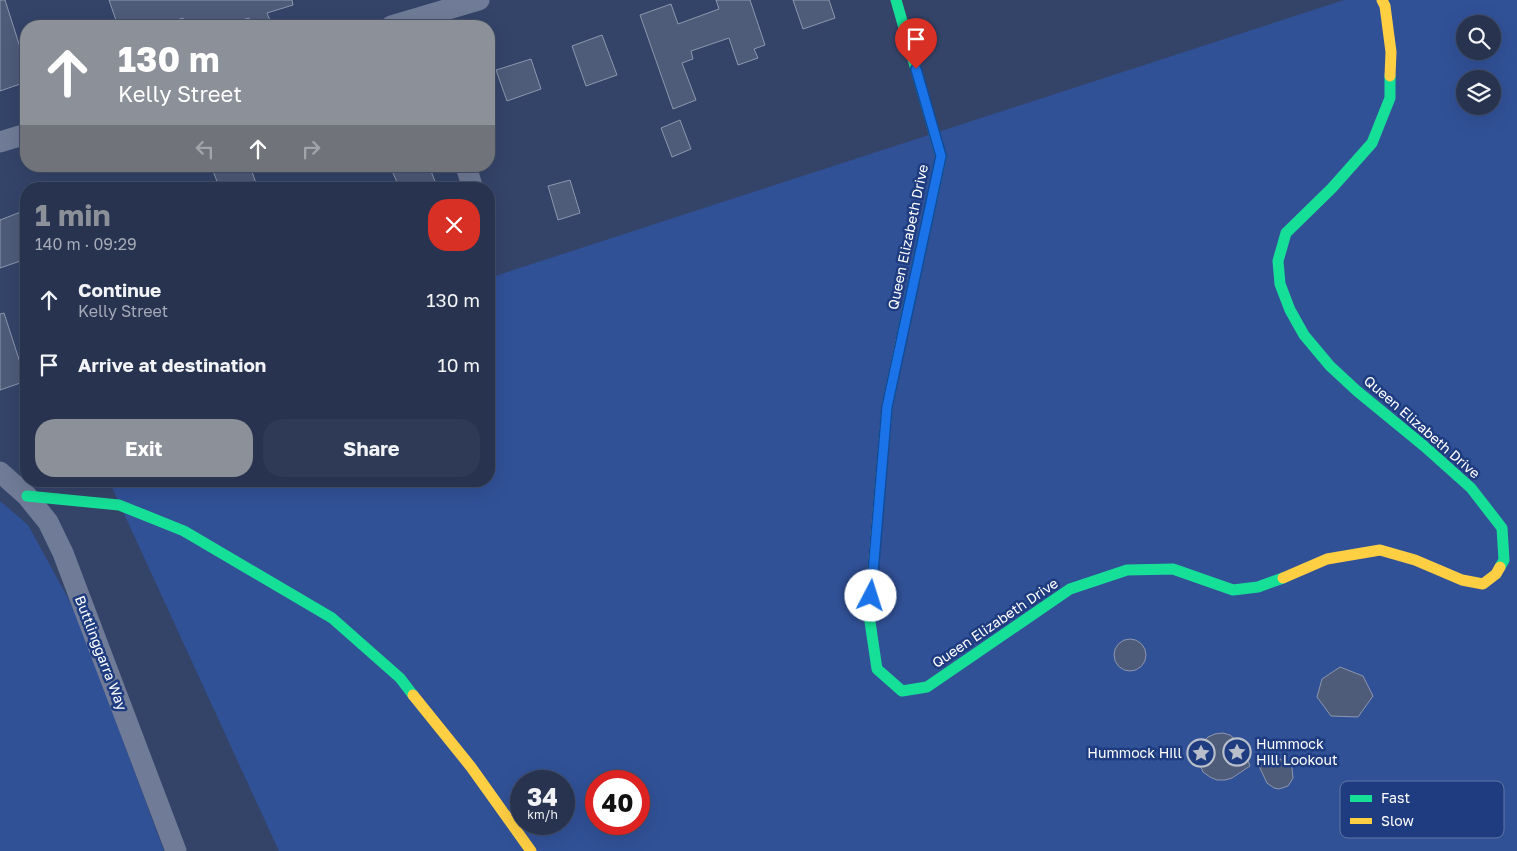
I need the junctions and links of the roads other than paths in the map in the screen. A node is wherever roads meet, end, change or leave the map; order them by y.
1 (478, 0) edge
2 (896, 0) edge
3 (1382, 0) edge
4 (418, 15) edge
5 (406, 20) edge
6 (20, 136) edge
7 (0, 142) edge
8 (0, 472) edge
9 (27, 496) junction
10 (176, 851) edge
11 (531, 851) edge

1 - 4 street
2 - 3 street, Queen Elizabeth Drive
4 - 5 street
6 - 7 street
8 - 9 street, Buttlinggarra Way
9 - 10 street, Buttlinggarra Way
9 - 11 street

